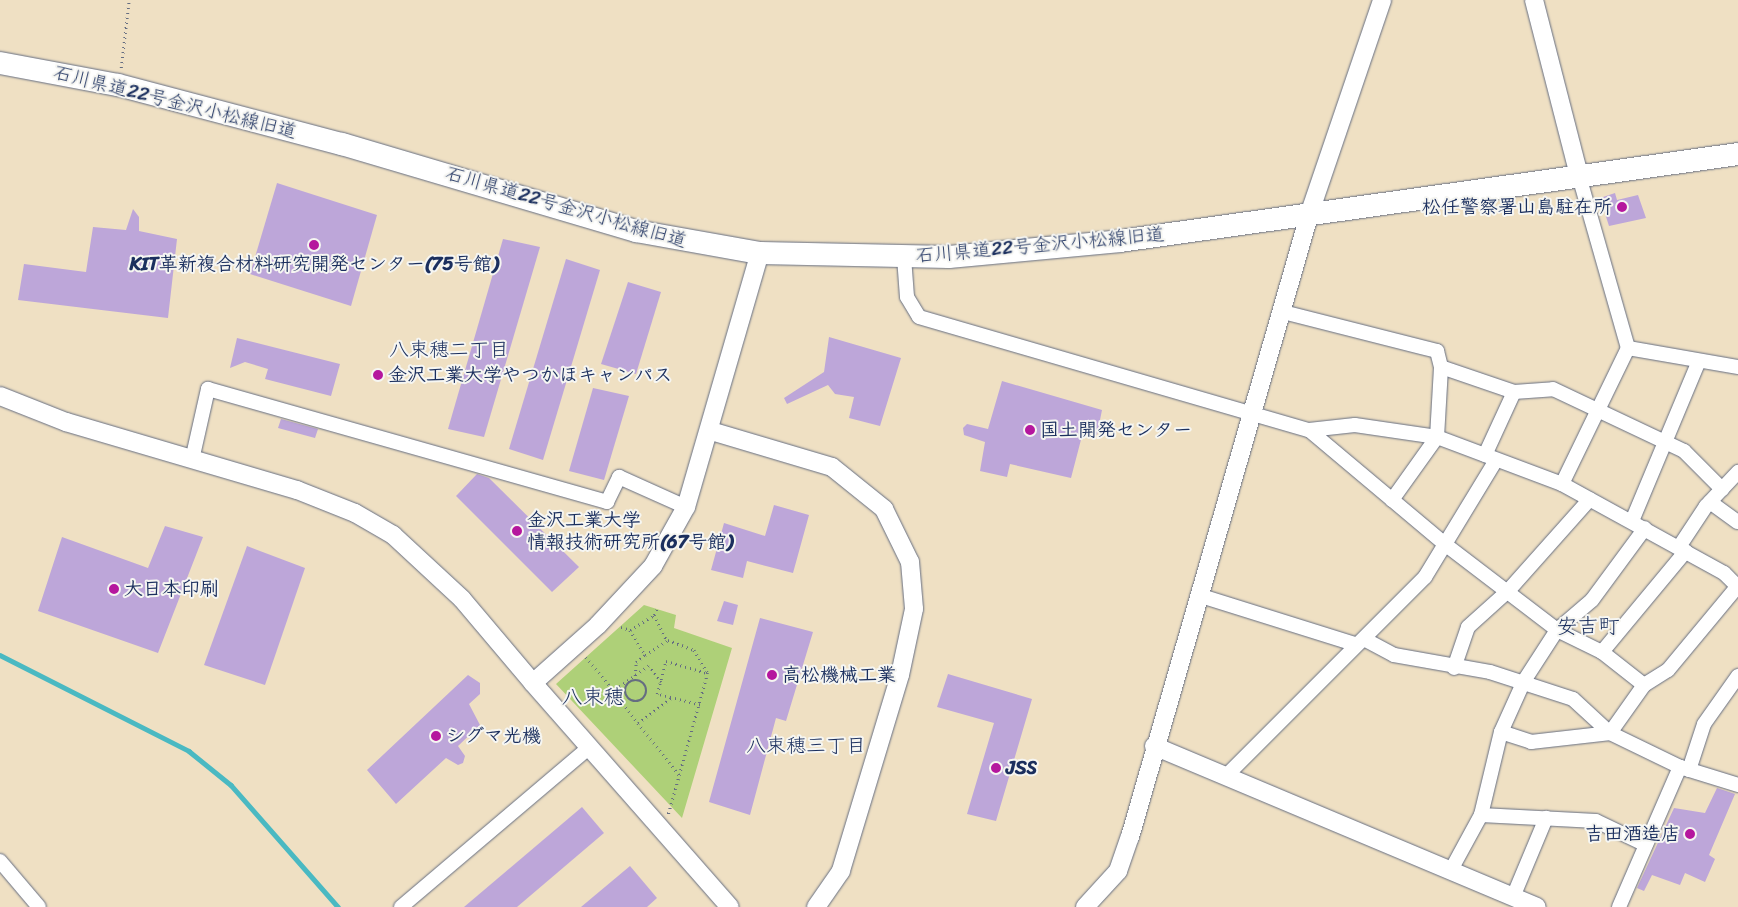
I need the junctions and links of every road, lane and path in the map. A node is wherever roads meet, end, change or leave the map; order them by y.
1 (129, 0) edge
2 (1382, 0) edge
3 (1534, 0) edge
4 (0, 63) edge
5 (118, 85) junction
6 (1738, 154) edge
7 (1580, 179) junction
8 (1310, 212) junction
9 (760, 253) junction
10 (904, 257) junction
11 (1283, 312) junction
12 (1628, 348) junction
13 (1699, 361) junction
14 (1441, 367) junction
15 (1738, 368) edge
16 (1514, 392) junction
17 (0, 396) edge
18 (1597, 409) junction
19 (1253, 412) junction
20 (1309, 430) junction
21 (711, 431) junction
22 (1437, 437) junction
23 (1665, 443) junction
24 (1491, 457) junction
25 (192, 460) junction
26 (1738, 472) edge
27 (1562, 484) junction
28 (1722, 489) junction
29 (1590, 499) junction
30 (1392, 500) junction
31 (1710, 502) junction
32 (686, 507) junction
33 (1738, 522) edge
34 (1638, 525) junction
35 (1446, 545) junction
36 (1683, 549) junction
37 (1738, 587) edge
38 (1508, 591) junction
39 (1198, 595) junction
40 (657, 609) dead end
41 (654, 616) junction
42 (621, 627) dead end
43 (630, 630) junction
44 (1557, 630) junction
45 (668, 640) junction
46 (1359, 641) junction
47 (1602, 652) junction
48 (645, 655) junction
49 (586, 657) dead end
50 (1454, 668) junction
51 (708, 673) junction
52 (635, 676) junction
53 (1738, 676) edge
54 (1524, 681) junction
55 (661, 682) junction
56 (533, 683) junction
57 (1644, 685) junction
58 (626, 687) joint
59 (614, 691) junction
60 (671, 698) junction
61 (700, 705) junction
62 (638, 723) junction
63 (1502, 732) junction
64 (1610, 733) junction
65 (1154, 746) junction
66 (587, 749) junction
67 (1684, 768) junction
68 (1227, 775) junction
69 (680, 776) junction
70 (1738, 785) edge
71 (1481, 815) junction
72 (1546, 818) junction
73 (661, 830) junction
74 (1646, 845) junction
75 (0, 861) edge
76 (1451, 870) junction
77 (1513, 897) junction
78 (39, 907) edge
79 (401, 907) edge
80 (730, 907) edge
81 (816, 907) edge
82 (1085, 907) edge
83 (1537, 907) edge
84 (1619, 907) edge

1 - 5 path
2 - 8 street
3 - 7 street
4 - 5 main road, 石川県道22号金沢小松線旧道
5 - 9 main road, 石川県道22号金沢小松線旧道
6 - 7 main road, 石川県道22号金沢小松線旧道
7 - 8 main road, 石川県道22号金沢小松線旧道
7 - 12 street
8 - 10 main road, 石川県道22号金沢小松線旧道
8 - 11 street
9 - 10 main road, 石川県道22号金沢小松線旧道
9 - 21 street
10 - 19 street
11 - 14 street
11 - 19 street
12 - 13 street
12 - 18 street
13 - 15 street
13 - 23 street
14 - 16 street
14 - 22 street
16 - 18 street
16 - 24 street
17 - 25 street
18 - 23 street
18 - 27 street
19 - 20 street
19 - 39 street
20 - 22 street
20 - 30 street
21 - 32 street
21 - 81 street
22 - 24 street
22 - 30 street
23 - 28 street
23 - 34 street
24 - 27 street
24 - 35 street
25 - 32 street
25 - 56 street
26 - 28 street
27 - 29 street
28 - 31 street
29 - 34 street
29 - 38 street
30 - 35 street
31 - 33 street
31 - 36 street
32 - 56 street
34 - 36 street
34 - 44 street
35 - 38 street
35 - 46 street
36 - 37 street
36 - 47 street
37 - 57 street
38 - 44 street
38 - 50 street
39 - 46 street
39 - 65 street
40 - 41 path
41 - 43 path
41 - 45 path
42 - 43 path
43 - 48 path
44 - 47 street
44 - 54 street
45 - 48 path
45 - 51 path
46 - 50 street
46 - 68 street
47 - 57 street
48 - 52 path
49 - 59 path
50 - 54 street
51 - 55 path
51 - 61 path
52 - 55 path
52 - 59 path
53 - 67 street
54 - 63 street
54 - 64 street
55 - 60 path
56 - 66 street
57 - 64 street
58 - 58 path
59 - 62 path
60 - 61 path
60 - 62 path
61 - 69 path
62 - 69 path
63 - 64 street
63 - 71 street
64 - 67 street
65 - 68 street
65 - 82 street
66 - 73 street
66 - 79 street
67 - 70 street
67 - 74 street
68 - 76 street
69 - 73 path
71 - 72 street
71 - 76 street
72 - 74 street
72 - 77 street
73 - 80 street
74 - 84 street
75 - 78 street
76 - 77 street
77 - 83 street

